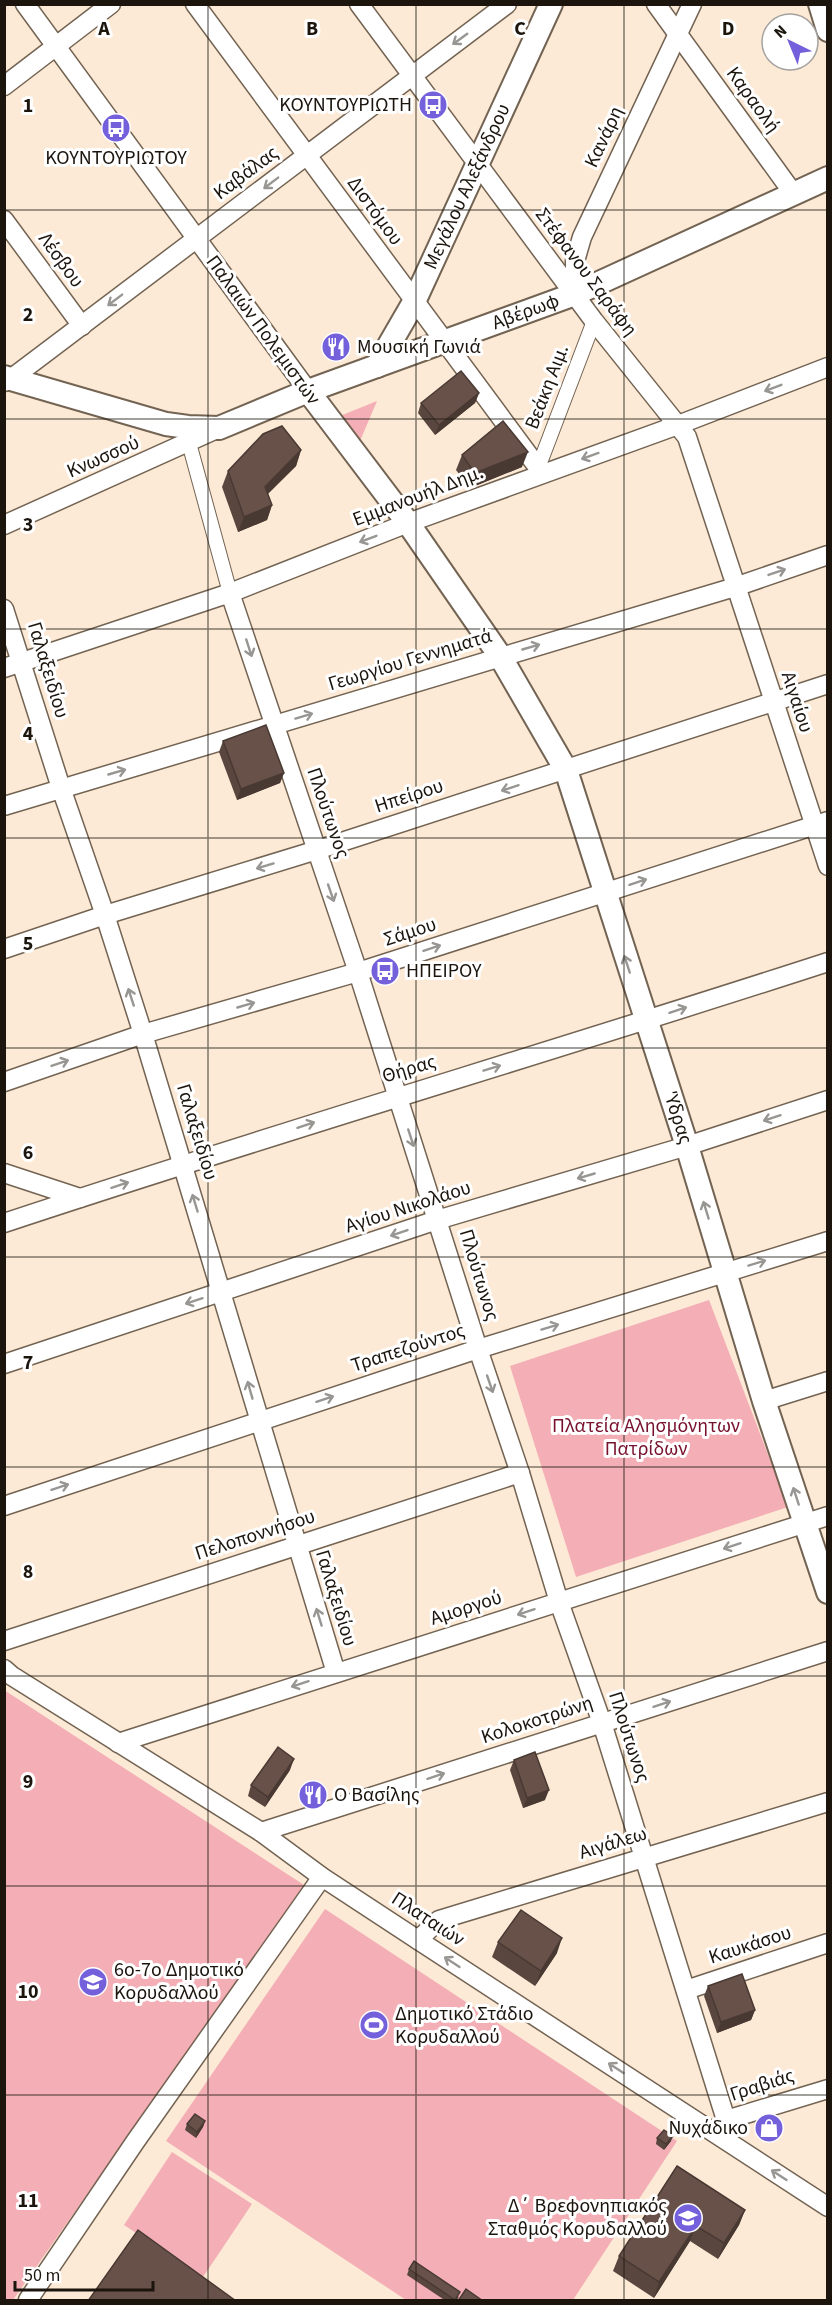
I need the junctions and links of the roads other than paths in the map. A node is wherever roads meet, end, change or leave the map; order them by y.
1 (25, 4) edge
2 (111, 4) edge
3 (195, 4) edge
4 (359, 4) edge
5 (507, 4) edge
6 (551, 4) edge
7 (656, 4) edge
8 (692, 4) edge
9 (820, 4) edge
10 (828, 30) edge
11 (677, 35) junction
12 (56, 46) junction
13 (411, 75) junction
14 (4, 86) edge
15 (306, 156) junction
16 (478, 166) junction
17 (828, 178) edge
18 (793, 193) junction
19 (4, 220) edge
20 (196, 239) junction
21 (575, 294) junction
22 (414, 302) junction
23 (594, 321) junction
24 (82, 326) junction
25 (443, 342) junction
26 (377, 366) junction
27 (828, 367) edge
28 (7, 379) edge
29 (308, 391) junction
30 (678, 425) junction
31 (219, 428) junction
32 (189, 443) junction
33 (540, 470) junction
34 (408, 523) junction
35 (4, 525) edge
36 (828, 555) edge
37 (735, 587) junction
38 (230, 593) junction
39 (4, 609) edge
40 (500, 656) junction
41 (13, 665) edge
42 (828, 684) edge
43 (773, 702) junction
44 (274, 725) junction
45 (566, 770) junction
46 (61, 788) junction
47 (4, 806) edge
48 (821, 823) edge
49 (317, 850) junction
50 (828, 866) edge
51 (604, 893) junction
52 (105, 915) junction
53 (4, 950) edge
54 (828, 962) edge
55 (358, 972) junction
56 (645, 1021) junction
57 (143, 1034) junction
58 (4, 1083) edge
59 (397, 1096) junction
60 (828, 1100) edge
61 (687, 1146) junction
62 (183, 1164) junction
63 (4, 1173) edge
64 (80, 1198) junction
65 (437, 1220) junction
66 (4, 1223) edge
67 (828, 1241) edge
68 (725, 1274) junction
69 (222, 1292) junction
70 (478, 1349) junction
71 (4, 1364) edge
72 (828, 1381) edge
73 (764, 1401) junction
74 (259, 1420) junction
75 (520, 1473) junction
76 (4, 1506) edge
77 (828, 1516) edge
78 (805, 1523) junction
79 (297, 1545) junction
80 (828, 1592) edge
81 (559, 1602) junction
82 (4, 1641) edge
83 (828, 1651) edge
84 (4, 1669) edge
85 (336, 1673) junction
86 (602, 1723) junction
87 (118, 1743) junction
88 (828, 1802) edge
89 (261, 1832) junction
90 (645, 1857) junction
91 (322, 1877) junction
92 (418, 1940) junction
93 (828, 1942) edge
94 (686, 1990) junction
95 (828, 2089) edge
96 (722, 2127) junction
97 (828, 2207) edge
98 (28, 2301) edge

1 - 12 street, Παλαιών Πολεμιστών
2 - 12 street
3 - 15 street, Διστόμου
4 - 13 street, Στέφανου Σαράφη
5 -> 13 street, Καβάλας
6 - 16 street, Μεγάλου Αλεξάνδρου
7 - 11 street, Καραολή
8 - 11 street, Κανάρη
9 - 10 street
11 - 18 street, Καραολή
11 - 21 street, Κανάρη
12 - 14 street
12 - 20 street, Παλαιών Πολεμιστών
13 - 15 street, Καβάλας
13 - 16 street, Στέφανου Σαράφη
15 -> 20 street, Καβάλας
15 - 22 street, Διστόμου
16 - 21 street, Στέφανου Σαράφη
16 - 22 street, Μεγάλου Αλεξάνδρου
17 - 18 street, Αβέρωφ
18 - 21 street, Αβέρωφ
19 - 24 street, Λέσβου
20 -> 24 street, Καβάλας
20 - 29 street, Παλαιών Πολεμιστών
21 - 23 street, Στέφανου Σαράφη
21 - 25 street, Αβέρωφ
22 - 25 street, Διστόμου
22 - 26 street, Μεγάλου Αλεξάνδρου
23 - 30 street, Στέφανου Σαράφη
23 - 33 street, Βεάκη Αιμ.
24 - 28 street, Καβάλας
25 - 26 street, Αβέρωφ
25 - 33 street, Διστόμου
26 - 29 street, Αβέρωφ
27 -> 30 street, Εμμανουήλ Δημ.
28 - 31 street
29 - 31 street, Αβέρωφ
29 - 34 street, Παλαιών Πολεμιστών
30 -> 33 street, Εμμανουήλ Δημ.
30 - 37 street, Στέφανου Σαράφη
31 - 32 street, Κνωσσού
32 - 35 street, Κνωσσού
32 - 38 street, Πλούτωνος
33 - 34 street, Εμμανουήλ Δημ.
34 -> 38 street, Εμμανουήλ Δημ.
34 - 40 street, Παλαιών Πολεμιστών
37 -> 36 street, Γεωργίου Γεννηματά
40 -> 37 street, Γεωργίου Γεννηματά
37 - 43 street, Αιγαίου
38 - 41 street, Εμμανουήλ Δημ.
38 -> 44 street, Πλούτωνος
39 - 41 street, Γαλαξειδίου
44 -> 40 street, Γεωργίου Γεννηματά
40 - 45 street, Ύδρας
41 - 46 street, Γαλαξειδίου
42 - 43 street, Ηπείρου
43 - 45 street, Ηπείρου
43 - 48 street, Αιγαίου
46 -> 44 street, Γεωργίου Γεννηματά
44 - 49 street, Πλούτωνος
45 -> 49 street, Ηπείρου
45 - 51 street, Ύδρας
46 - 47 street, Γεωργίου Γεννηματά
46 - 52 street, Γαλαξειδίου
48 - 50 street, Αιγαίου
51 -> 48 street, Σάμου
49 -> 52 street, Ηπείρου
49 -> 55 street, Πλούτωνος
55 -> 51 street, Σάμου
56 -> 51 street, Ύδρας
52 - 53 street, Ηπείρου
57 -> 52 street, Γαλαξειδίου
56 -> 54 street, Θήρας
57 -> 55 street, Σάμου
55 - 59 street, Πλούτωνος
59 -> 56 street, Θήρας
56 - 61 street, Ύδρας
58 -> 57 street, Σάμου
57 - 62 street, Γαλαξειδίου
62 -> 59 street, Θήρας
59 -> 65 street, Πλούτωνος
60 -> 61 street, Αγίου Νικολάου
61 -> 65 street, Αγίου Νικολάου
68 -> 61 street, Ύδρας
64 -> 62 street, Θήρας
69 -> 62 street, Γαλαξειδίου
63 - 64 street
64 - 66 street, Θήρας
65 -> 69 street, Αγίου Νικολάου
65 - 70 street, Πλούτωνος
68 -> 67 street, Τραπεζούντος
70 -> 68 street, Τραπεζούντος
68 - 73 street, Ύδρας
69 -> 71 street, Αγίου Νικολάου
74 -> 69 street, Γαλαξειδίου
74 -> 70 street, Τραπεζούντος
70 -> 75 street, Πλούτωνος
72 - 73 street
78 -> 73 street, Ύδρας
76 -> 74 street, Τραπεζούντος
74 - 79 street, Γαλαξειδίου
75 - 79 street, Πελοποννήσου
75 - 81 street, Πλούτωνος
77 - 78 street, Αμοργού
78 - 80 street, Ύδρας
78 -> 81 street, Αμοργού
79 - 82 street, Πελοποννήσου
85 -> 79 street, Γαλαξειδίου
81 -> 85 street, Αμοργού
81 - 86 street, Πλούτωνος
86 -> 83 street, Κολοκοτρώνη
84 - 87 street, Πλαταιών
85 -> 87 street, Αμοργού
89 -> 86 street, Κολοκοτρώνη
86 - 90 street, Πλούτωνος
87 - 89 street, Πλαταιών
88 - 90 street, Αιγάλεω
89 - 91 street, Πλαταιών
90 - 92 street, Αιγάλεω
90 - 94 street, Πλούτωνος
91 - 92 street, Πλαταιών
91 - 98 street
96 -> 92 street, Πλαταιών
93 - 94 street, Καυκάσου
94 - 96 street, Πλούτωνος
95 - 96 street, Γραβιάς
97 -> 96 street, Πλαταιών

